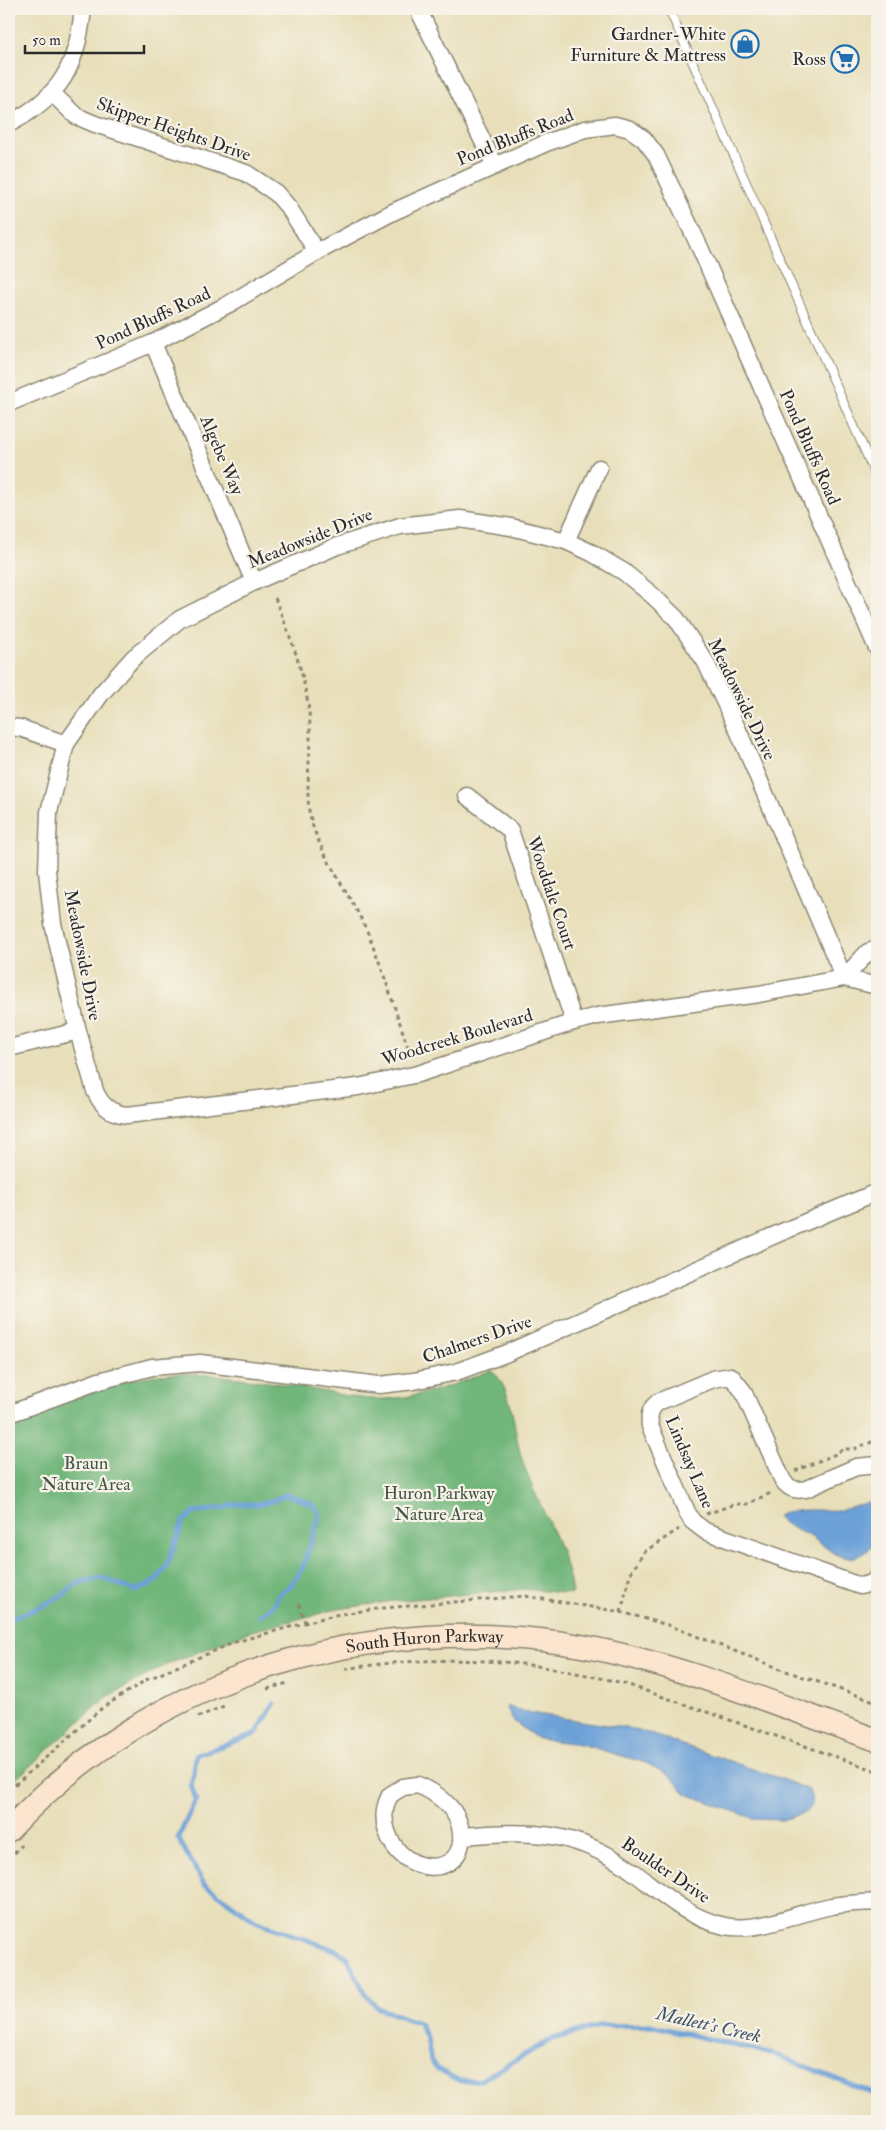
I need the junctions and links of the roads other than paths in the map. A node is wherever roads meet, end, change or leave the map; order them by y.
1 (83, 9) edge
2 (418, 9) edge
3 (669, 9) edge
4 (52, 93) junction
5 (9, 124) edge
6 (496, 166) junction
7 (318, 252) junction
8 (153, 343) junction
9 (9, 403) edge
10 (599, 468) dead end
11 (877, 478) edge
12 (566, 540) junction
13 (254, 582) junction
14 (877, 648) edge
15 (9, 727) edge
16 (66, 744) junction
17 (466, 796) dead end
18 (877, 949) edge
19 (844, 978) junction
20 (877, 986) edge
21 (574, 1022) junction
22 (78, 1031) junction
23 (9, 1048) edge
24 (86, 1057) joint
25 (877, 1192) edge
26 (9, 1414) edge
27 (877, 1465) edge
28 (877, 1577) edge
29 (877, 1740) edge
30 (17, 1836) edge
31 (462, 1836) junction
32 (877, 1902) edge

1 - 4 street
2 - 6 street
3 - 11 lane
4 - 5 street
4 - 7 street, Skipper Heights Drive
6 - 7 street, Pond Bluffs Road
6 - 14 street, Pond Bluffs Road
7 - 8 street, Pond Bluffs Road
8 - 9 street, Pond Bluffs Road
8 - 13 street, Algebe Way
10 - 12 street
12 - 13 street, Meadowside Drive
12 - 19 street, Meadowside Drive
13 - 16 street, Meadowside Drive
15 - 16 street
16 - 22 street, Meadowside Drive
17 - 21 street, Wooddale Court
18 - 19 street
19 - 20 street, Woodcreek Boulevard
19 - 21 street, Woodcreek Boulevard
21 - 24 street, Woodcreek Boulevard
22 - 23 street
22 - 24 street, Meadowside Drive
25 - 26 street, Chalmers Drive
27 - 28 street, Lindsay Lane
29 - 30 main road, South Huron Parkway
31 - 31 street
31 - 32 street, Boulder Drive

